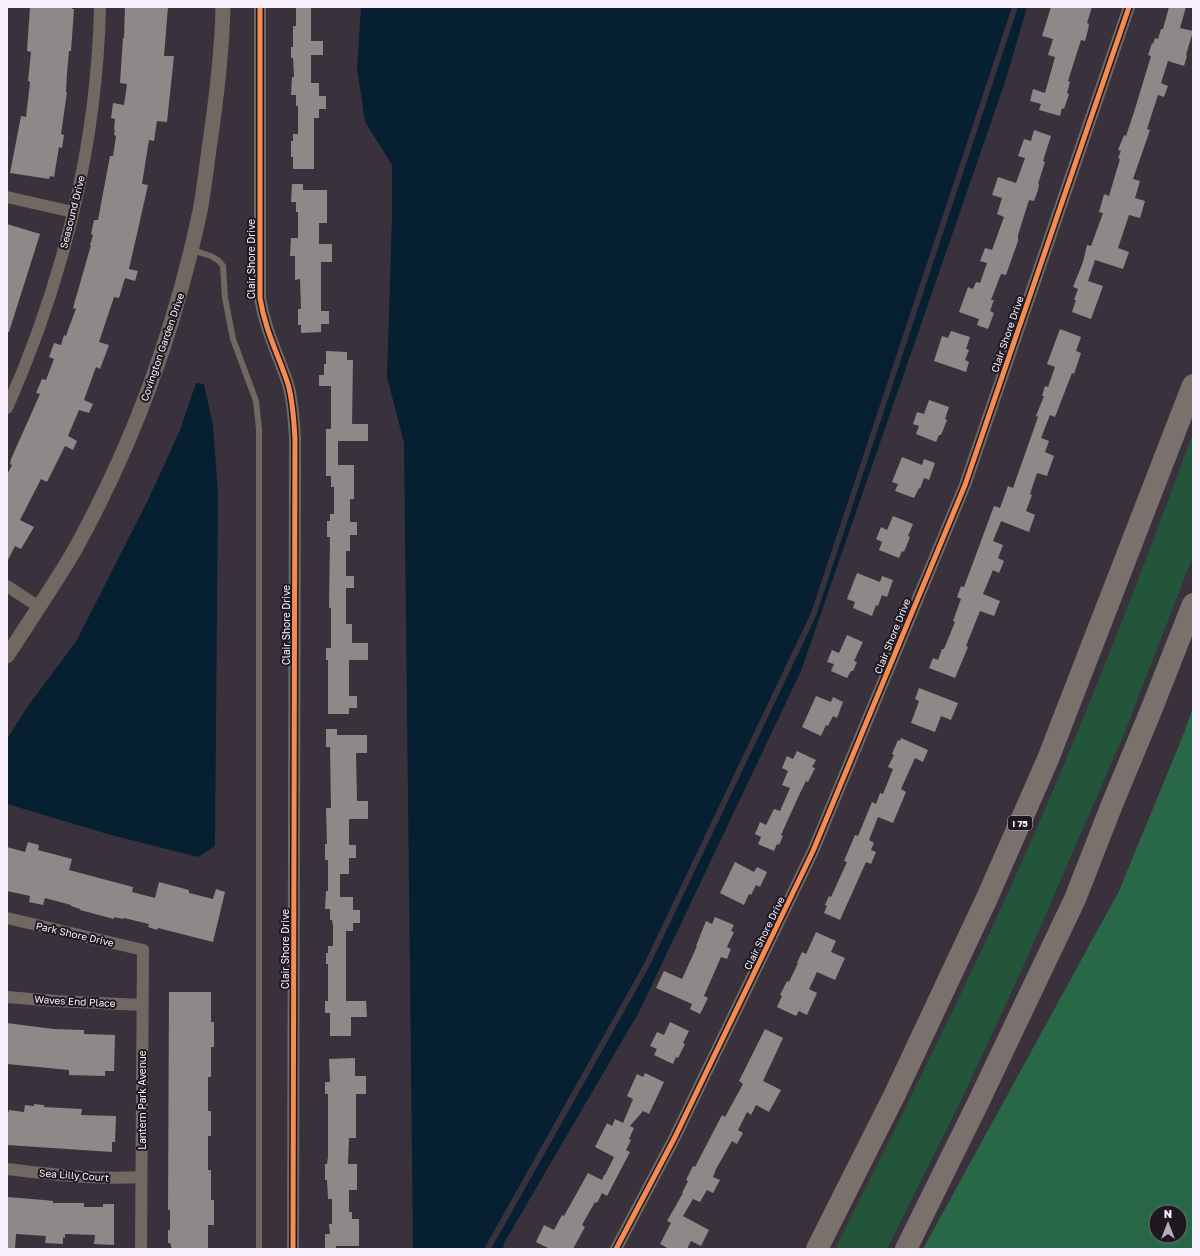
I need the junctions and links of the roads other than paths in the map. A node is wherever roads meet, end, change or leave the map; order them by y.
1 (100, 7) edge
2 (223, 7) edge
3 (260, 7) edge
4 (1129, 7) edge
5 (7, 197) edge
6 (73, 212) junction
7 (191, 250) junction
8 (1193, 385) edge
9 (7, 408) edge
10 (7, 586) edge
11 (1193, 604) edge
12 (40, 607) junction
13 (7, 656) edge
14 (7, 918) edge
15 (143, 950) joint
16 (7, 997) edge
17 (142, 1005) junction
18 (7, 1169) edge
19 (141, 1177) junction
20 (141, 1249) edge
21 (259, 1249) edge
22 (293, 1249) edge
23 (616, 1249) edge
24 (817, 1249) edge
25 (906, 1249) edge

1 - 6 street, Seasound Drive
2 - 7 street, Covington Garden Drive
3 - 22 street, Clair Shore Drive
4 - 23 street, Clair Shore Drive
5 - 6 street
6 - 9 street, Seasound Drive
7 - 12 street, Covington Garden Drive
7 - 21 lane
8 - 24 highway, I 75
10 - 12 street
11 - 25 highway
12 - 13 street, Covington Garden Drive
14 - 15 street, Park Shore Drive
15 - 17 street, Lantern Park Avenue
16 - 17 street, Waves End Place
17 - 19 street, Lantern Park Avenue
18 - 19 street, Sea Lilly Court
19 - 20 street, Lantern Park Avenue

